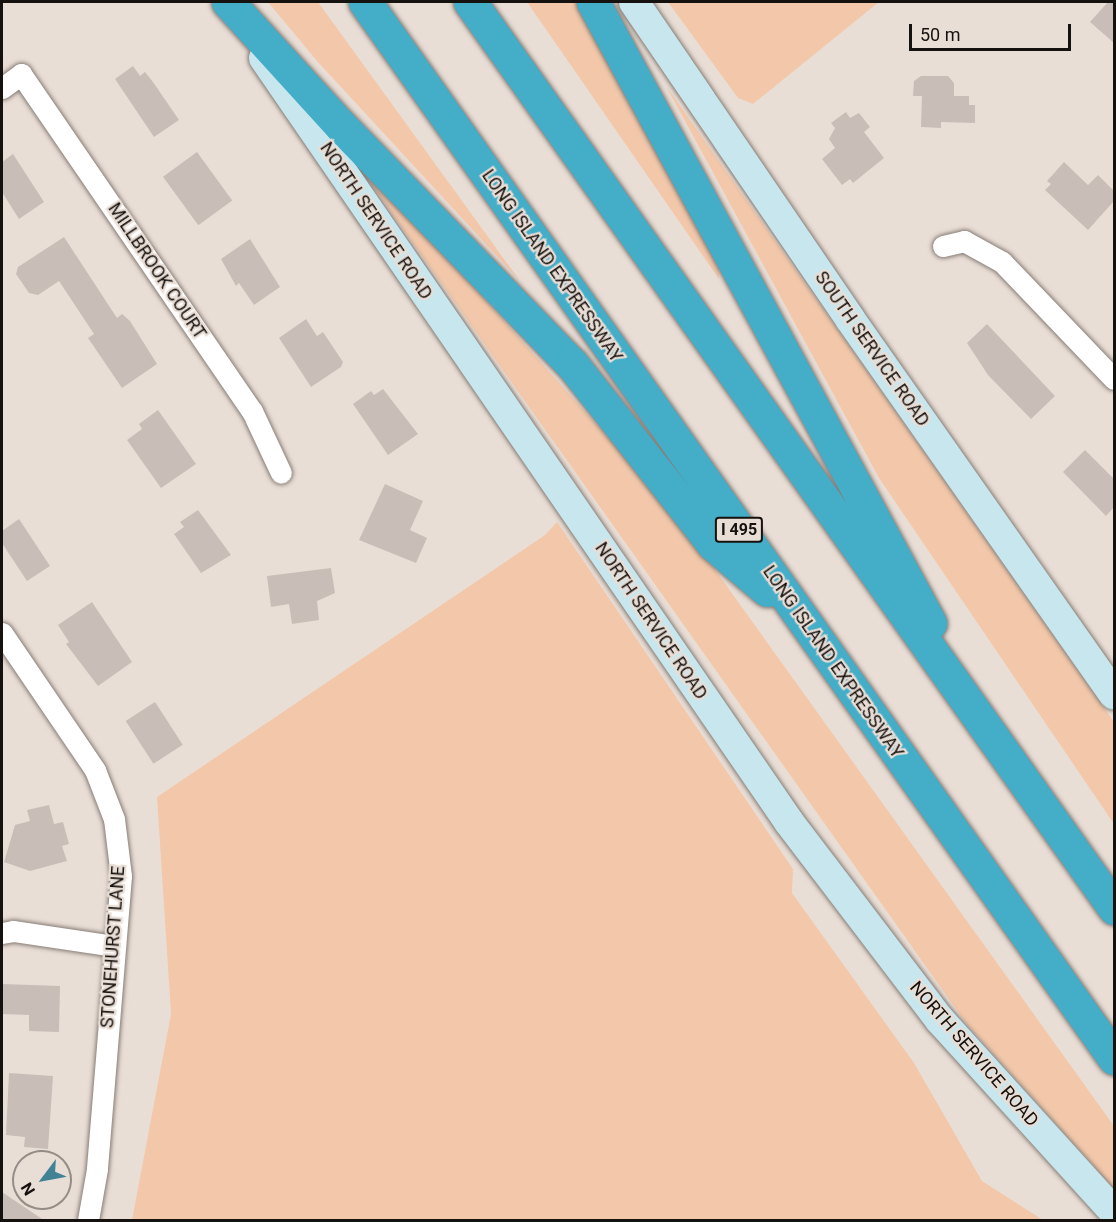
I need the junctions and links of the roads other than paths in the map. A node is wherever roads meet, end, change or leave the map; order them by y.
1 (227, 2) edge
2 (365, 2) edge
3 (470, 2) edge
4 (593, 2) edge
5 (634, 2) edge
6 (2, 88) edge
7 (943, 246) dead end
8 (1114, 379) edge
9 (281, 473) dead end
10 (805, 623) junction
11 (2, 633) edge
12 (1114, 694) edge
13 (978, 719) junction
14 (1114, 908) edge
15 (2, 933) edge
16 (115, 946) junction
17 (1114, 1058) edge
18 (1114, 1212) edge
19 (88, 1221) edge

1 - 10 highway
1 - 18 main road, NORTH SERVICE ROAD
2 - 10 highway, LONG ISLAND EXPRESSWAY / I 495
3 - 13 highway
4 - 13 highway
5 - 12 main road, SOUTH SERVICE ROAD
6 - 9 street, MILLBROOK COURT
7 - 8 street
10 - 17 highway, LONG ISLAND EXPRESSWAY / I 495
11 - 16 street, STONEHURST LANE
13 - 14 highway
15 - 16 street
16 - 19 street, STONEHURST LANE

